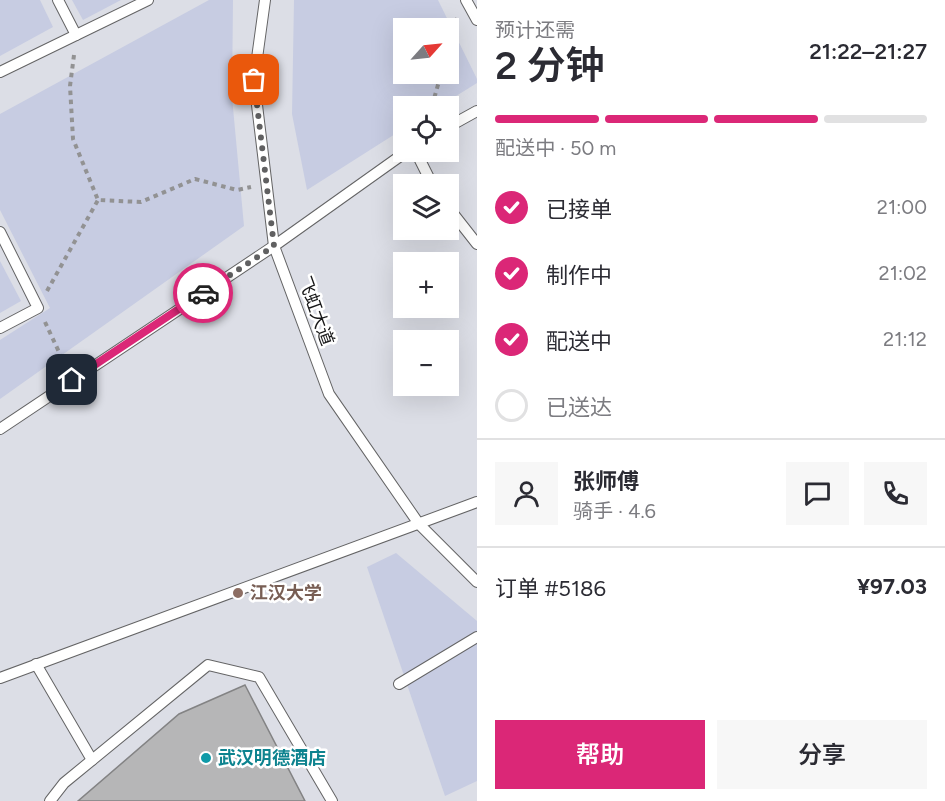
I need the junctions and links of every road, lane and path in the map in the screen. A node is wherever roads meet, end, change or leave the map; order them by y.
1 (58, 0) edge
2 (148, 0) edge
3 (265, 0) edge
4 (466, 0) edge
5 (459, 9) dead end
6 (456, 18) edge
7 (477, 20) edge
8 (76, 35) junction
9 (0, 72) edge
10 (477, 111) edge
11 (459, 121) edge
12 (393, 161) edge
13 (267, 184) junction
14 (98, 200) junction
15 (459, 221) edge
16 (0, 232) edge
17 (477, 244) edge
18 (274, 246) junction
19 (38, 308) junction
20 (0, 328) edge
21 (72, 380) junction
22 (0, 429) edge
23 (477, 502) edge
24 (419, 524) junction
25 (477, 582) edge
26 (477, 637) edge
27 (36, 664) junction
28 (0, 678) edge
29 (399, 684) dead end
30 (92, 760) junction
31 (50, 801) edge
32 (332, 801) edge

1 - 8 lane
2 - 8 lane
3 - 13 lane, 飞虹大道
4 - 7 lane
5 - 6 path
8 - 9 lane
8 - 14 path
10 - 11 lane
12 - 18 lane
13 - 14 path
13 - 18 lane, 飞虹大道
14 - 19 path
15 - 17 lane
16 - 19 lane
18 - 21 lane
18 - 24 lane, 飞虹大道
19 - 20 lane
19 - 21 path
21 - 22 lane
23 - 24 lane
24 - 25 lane, 飞虹大道
24 - 27 lane
26 - 29 lane
27 - 28 lane
27 - 30 lane
30 - 31 lane
30 - 32 lane

